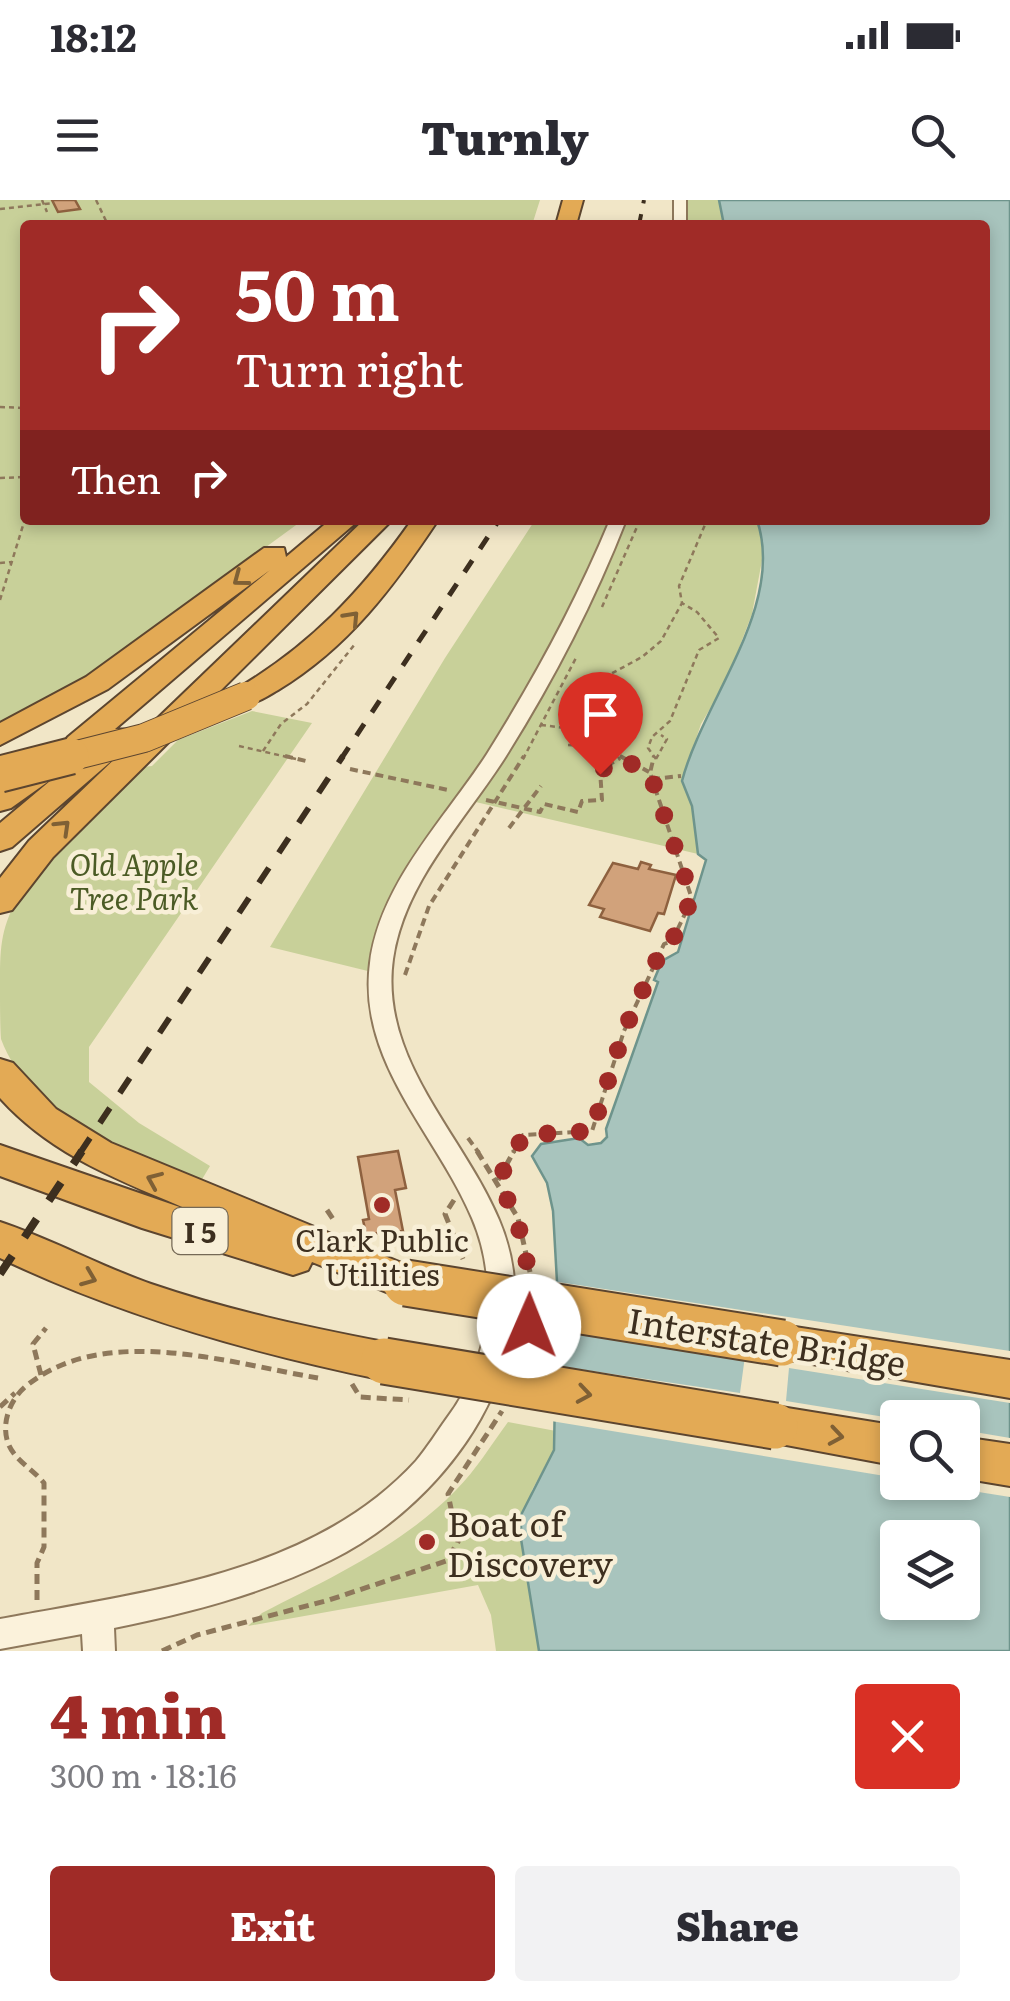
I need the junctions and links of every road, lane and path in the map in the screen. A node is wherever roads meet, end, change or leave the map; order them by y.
1 (43, 202) edge
2 (54, 202) dead end
3 (0, 209) edge
4 (47, 212) dead end
5 (23, 525) edge
6 (311, 525) edge
7 (340, 525) edge
8 (372, 525) edge
9 (373, 525) edge
10 (421, 525) edge
11 (616, 525) edge
12 (638, 525) edge
13 (705, 525) edge
14 (11, 562) junction
15 (0, 563) edge
16 (0, 599) edge
17 (682, 603) junction
18 (599, 611) dead end
19 (354, 646) dead end
20 (582, 646) dead end
21 (542, 724) junction
22 (591, 731) junction
23 (660, 734) junction
24 (0, 736) edge
25 (568, 745) dead end
26 (239, 746) dead end
27 (605, 746) junction
28 (73, 749) junction
29 (263, 751) junction
30 (620, 758) junction
31 (656, 759) junction
32 (306, 760) dead end
33 (350, 769) dead end
34 (0, 774) edge
35 (652, 776) junction
36 (682, 776) dead end
37 (541, 786) dead end
38 (482, 798) junction
39 (0, 801) edge
40 (524, 809) junction
41 (0, 815) edge
42 (509, 828) dead end
43 (0, 840) edge
44 (0, 902) edge
45 (403, 985) dead end
46 (0, 1073) edge
47 (460, 1128) dead end
48 (576, 1132) joint
49 (0, 1160) edge
50 (498, 1180) junction
51 (466, 1184) junction
52 (0, 1238) edge
53 (465, 1266) dead end
54 (530, 1278) dead end
55 (406, 1283) junction
56 (46, 1328) dead end
57 (368, 1372) junction
58 (41, 1375) junction
59 (320, 1378) dead end
60 (1010, 1379) edge
61 (336, 1381) dead end
62 (24, 1386) junction
63 (0, 1407) edge
64 (505, 1407) dead end
65 (880, 1443) edge
66 (980, 1460) edge
67 (1010, 1464) edge
68 (38, 1600) dead end
69 (98, 1614) junction
70 (0, 1634) edge
71 (100, 1651) edge
72 (162, 1651) edge

1 - 2 path
1 - 3 path
1 - 4 path
5 - 14 path
6 -> 24 highway
7 - 28 highway
8 - 43 highway
44 -> 9 highway
34 -> 10 highway, bridge
11 - 38 street
12 - 18 path
13 - 17 path
14 - 15 path
14 - 16 path
17 - 22 path
17 - 23 path
19 - 29 path
20 - 21 path
21 - 22 path
21 - 38 path
22 - 27 path
23 - 31 path
23 - 31 path
25 - 27 path
26 - 29 path
27 - 30 path
28 - 39 highway
28 - 41 highway
29 - 32 path
30 - 35 path
30 - 40 path
31 - 35 path
33 - 38 path
35 - 36 path
35 - 48 path
37 - 40 path
38 - 40 path
38 - 45 path
38 - 51 street
40 - 42 path
55 -> 46 highway
47 - 50 path
48 - 50 path
49 - 55 highway, I 5
50 - 54 path
51 - 53 path
51 - 69 street
52 -> 57 highway
55 - 60 highway, Interstate Bridge / I 5, bridge
56 - 58 path
57 - 61 path
57 -> 65 highway, bridge
58 - 59 path
58 - 62 path
62 - 63 path
62 - 68 path
64 - 72 path
66 - 67 highway
69 - 70 street
69 - 71 street

